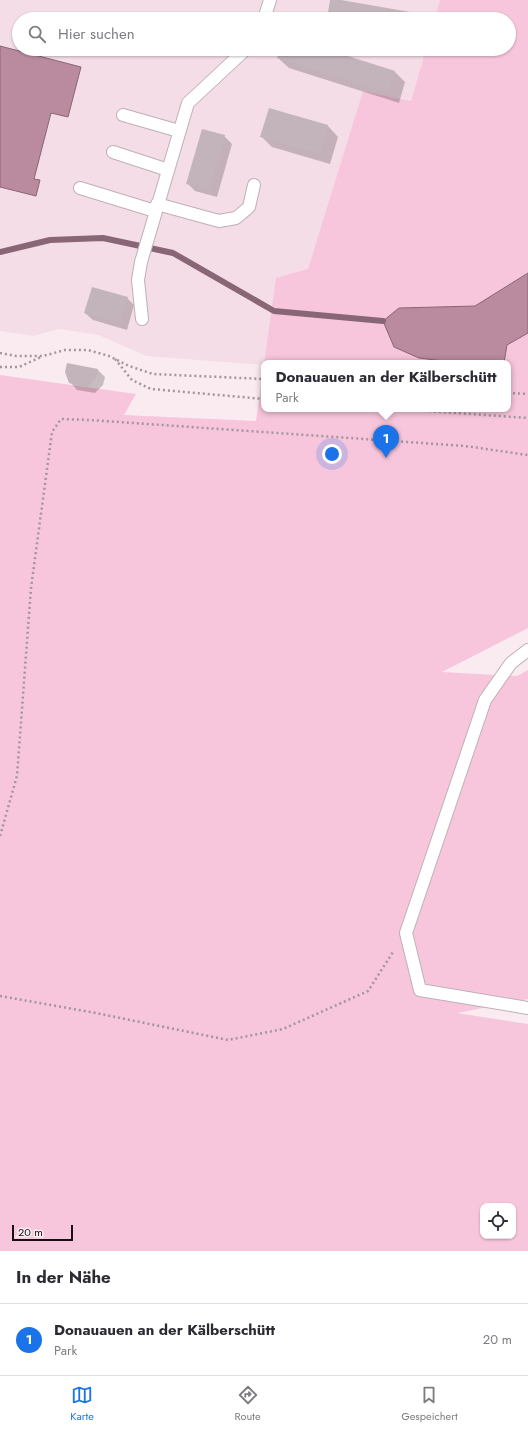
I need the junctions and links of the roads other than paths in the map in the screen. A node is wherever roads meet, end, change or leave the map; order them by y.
1 (270, 0) edge
2 (266, 12) edge
3 (238, 56) edge
4 (123, 115) dead end
5 (179, 130) junction
6 (113, 152) dead end
7 (168, 170) junction
8 (254, 185) dead end
9 (80, 188) dead end
10 (156, 208) junction
11 (142, 319) dead end
12 (528, 650) edge
13 (528, 1008) edge

1 - 2 lane
3 - 5 lane
4 - 5 lane
5 - 7 lane
6 - 7 lane
7 - 10 lane
8 - 10 lane
9 - 10 lane
10 - 11 lane
12 - 13 lane

